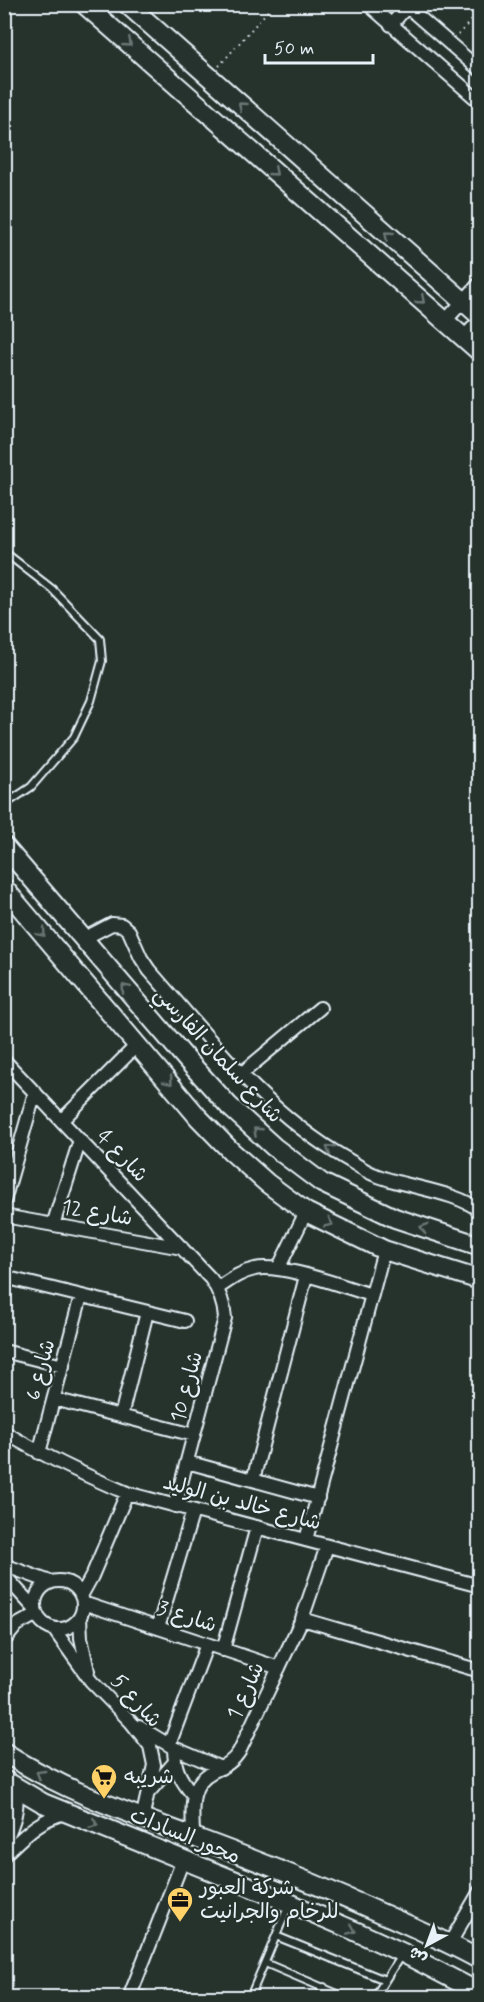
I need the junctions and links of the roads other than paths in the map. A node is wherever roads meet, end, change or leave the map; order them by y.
1 (84, 4) edge
2 (127, 4) edge
3 (407, 5) edge
4 (374, 7) edge
5 (391, 25) junction
6 (480, 70) edge
7 (480, 102) edge
8 (480, 283) edge
9 (463, 301) junction
10 (480, 318) edge
11 (445, 321) junction
12 (463, 338) junction
13 (480, 352) edge
14 (7, 554) dead end
15 (4, 805) edge
16 (4, 846) edge
17 (4, 888) edge
18 (83, 939) junction
19 (320, 1008) dead end
20 (138, 1044) junction
21 (4, 1060) edge
22 (241, 1074) junction
23 (36, 1092) junction
24 (62, 1120) junction
25 (80, 1140) junction
26 (4, 1201) edge
27 (480, 1211) edge
28 (306, 1212) junction
29 (4, 1216) edge
30 (53, 1224) junction
31 (480, 1246) edge
32 (182, 1248) junction
33 (384, 1250) junction
34 (278, 1269) junction
35 (306, 1276) junction
36 (4, 1277) edge
37 (480, 1280) edge
38 (214, 1283) junction
39 (81, 1296) junction
40 (372, 1296) junction
41 (147, 1312) junction
42 (185, 1321) dead end
43 (4, 1351) edge
44 (63, 1366) junction
45 (54, 1399) junction
46 (121, 1416) junction
47 (4, 1432) edge
48 (194, 1434) junction
49 (39, 1453) junction
50 (187, 1462) junction
51 (253, 1480) junction
52 (127, 1493) junction
53 (318, 1498) junction
54 (175, 1506) junction
55 (193, 1511) junction
56 (257, 1527) junction
57 (306, 1540) junction
58 (327, 1545) junction
59 (4, 1565) edge
60 (4, 1575) edge
61 (50, 1582) junction
62 (480, 1586) edge
63 (82, 1599) junction
64 (36, 1611) junction
65 (80, 1617) junction
66 (302, 1618) junction
67 (53, 1628) junction
68 (158, 1628) junction
69 (4, 1641) edge
70 (207, 1644) junction
71 (223, 1650) junction
72 (279, 1668) junction
73 (480, 1671) edge
74 (91, 1681) junction
75 (131, 1722) junction
76 (171, 1747) junction
77 (4, 1752) edge
78 (174, 1763) junction
79 (221, 1768) junction
80 (10, 1783) edge
81 (148, 1793) junction
82 (193, 1795) junction
83 (66, 1813) junction
84 (142, 1819) junction
85 (193, 1837) junction
86 (4, 1844) edge
87 (4, 1855) edge
88 (183, 1860) junction
89 (282, 1870) junction
90 (326, 1888) junction
91 (480, 1891) edge
92 (281, 1899) junction
93 (316, 1914) junction
94 (276, 1936) junction
95 (450, 1944) junction
96 (403, 1953) junction
97 (480, 1960) edge
98 (265, 1963) junction
99 (385, 1980) junction
100 (324, 1987) junction
101 (480, 1993) edge
102 (129, 1996) edge
103 (143, 1998) edge
104 (257, 1998) edge
105 (319, 1998) edge
106 (346, 1998) edge
107 (374, 1998) edge

1 -> 11 street
9 -> 2 street
3 - 5 street
3 - 6 street
4 - 5 street
5 - 7 street
8 - 9 street
9 - 10 street
9 - 11 street
10 - 12 street
11 - 12 street
12 - 13 street
14 - 15 lane
16 - 18 street, شارع سلمان الفارسي
17 -> 20 street
18 - 22 street
31 -> 18 street, شارع سلمان الفارسي
19 - 22 street
20 - 24 street
20 -> 28 street
21 - 23 street, شارع 4
27 -> 22 street
23 - 24 street, شارع 4
23 - 26 street
24 - 25 street, شارع 4
25 - 30 street
25 - 32 street, شارع 4
28 -> 33 street
28 - 34 street
29 - 30 street, شارع 12
30 - 32 street, شارع 12
32 - 38 street, شارع 4
33 - 37 street
33 - 40 street
34 - 35 street
34 - 38 street
35 - 40 street
35 - 51 street
36 - 39 street
38 - 48 street, شارع 10
39 - 41 street
39 - 44 street, شارع 6
40 - 53 street
41 - 42 street
41 - 46 street
43 - 44 street
44 - 45 street, شارع 6
45 - 46 street
45 - 49 street, شارع 6
46 - 48 street
47 - 49 street, شارع خالد بن الوليد
48 - 50 street, شارع 10
49 - 52 street, شارع خالد بن الوليد
50 - 51 street
50 - 54 street, شارع 10
51 - 53 street
52 - 54 street, شارع خالد بن الوليد
52 - 63 street
53 - 57 street
54 - 55 street, شارع خالد بن الوليد
55 - 56 street, شارع خالد بن الوليد
55 - 68 street
56 - 57 street, شارع خالد بن الوليد
56 - 71 street
57 - 58 street, شارع خالد بن الوليد
58 - 62 street, شارع خالد بن الوليد
58 - 66 street, شارع 1
59 - 61 street
60 - 64 street
61 - 63 street
61 - 64 street
63 - 65 street
63 - 68 street, شارع 3
64 - 67 street
64 - 69 street
65 - 67 street
65 - 74 street, شارع 5
66 - 72 street, شارع 1
66 - 73 street
67 - 74 street, شارع 5
68 - 70 street, شارع 3
70 - 71 street, شارع 3
70 - 76 street
71 - 72 street, شارع 3
72 - 79 street, شارع 1
74 - 75 street, شارع 5
75 - 76 street
75 - 81 street, شارع 5
76 - 78 street
76 - 79 street
84 -> 77 street, محور السادات
78 - 81 street
78 - 82 street
79 - 82 street, شارع 1
80 - 83 street, محور السادات
80 - 86 street
81 - 84 street, شارع 5
82 - 85 street
83 - 87 street
83 -> 88 street, محور السادات
84 - 85 street, محور السادات
85 - 89 street, محور السادات
88 - 92 street, محور السادات
88 - 102 street
89 - 90 street, محور السادات
89 - 92 street
90 - 93 street
90 - 95 street, محور السادات
91 - 95 street
92 - 93 street, محور السادات
92 - 94 lane
93 -> 96 street, محور السادات
94 - 98 lane
94 - 99 lane
95 - 97 street, محور السادات
96 - 99 lane
96 - 101 street, محور السادات
98 - 100 lane
98 - 104 lane
99 - 107 lane
100 - 105 lane
100 - 106 lane
102 - 103 street

